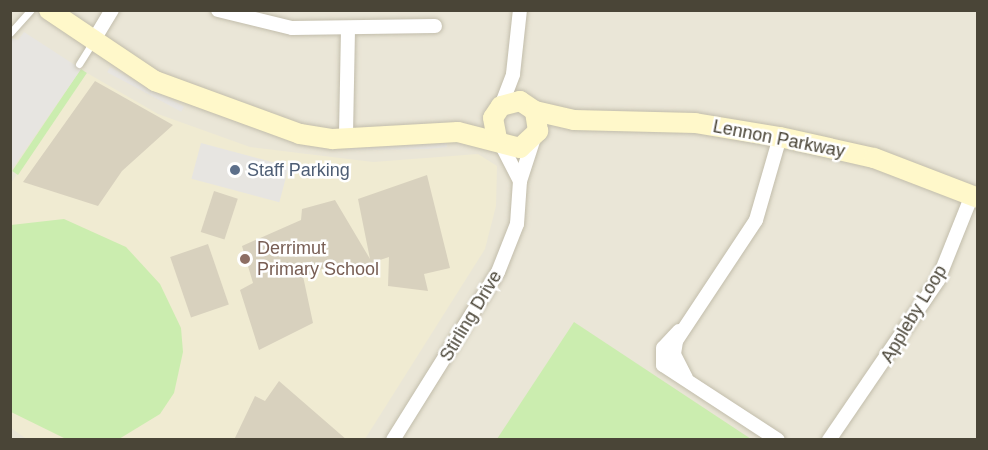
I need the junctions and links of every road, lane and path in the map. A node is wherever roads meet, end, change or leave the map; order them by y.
1 (31, 10) edge
2 (50, 10) edge
3 (112, 10) edge
4 (218, 10) edge
5 (520, 10) edge
6 (435, 26) dead end
7 (348, 29) junction
8 (10, 33) edge
9 (92, 43) junction
10 (79, 64) dead end
11 (513, 74) junction
12 (499, 108) junction
13 (533, 109) junction
14 (574, 120) junction
15 (458, 132) junction
16 (346, 134) junction
17 (780, 137) junction
18 (534, 139) junction
19 (498, 140) junction
20 (520, 181) junction
21 (975, 196) edge
22 (840, 433) edge
23 (393, 440) edge
24 (778, 440) edge
25 (829, 440) edge

1 - 8 lane
2 - 9 street, Lennon Parkway
3 - 9 street
4 - 7 street
5 - 11 street
6 - 7 street
7 - 16 street
9 - 10 lane
9 - 16 street, Lennon Parkway
11 - 12 street
11 - 13 street
12 - 13 street, Lennon Parkway
12 - 15 street, Lennon Parkway
12 - 19 street
13 - 14 street, Lennon Parkway
13 - 18 street
14 - 17 street, Lennon Parkway
14 - 18 street, Lennon Parkway
15 - 16 street, Lennon Parkway
15 - 19 street, Lennon Parkway
17 - 21 street, Lennon Parkway
17 - 24 street
18 - 19 street, Lennon Parkway
18 - 20 street, Stirling Drive
19 - 20 street
20 - 23 street, Stirling Drive
21 - 22 street, Appleby Loop
22 - 25 street, Appleby Loop

